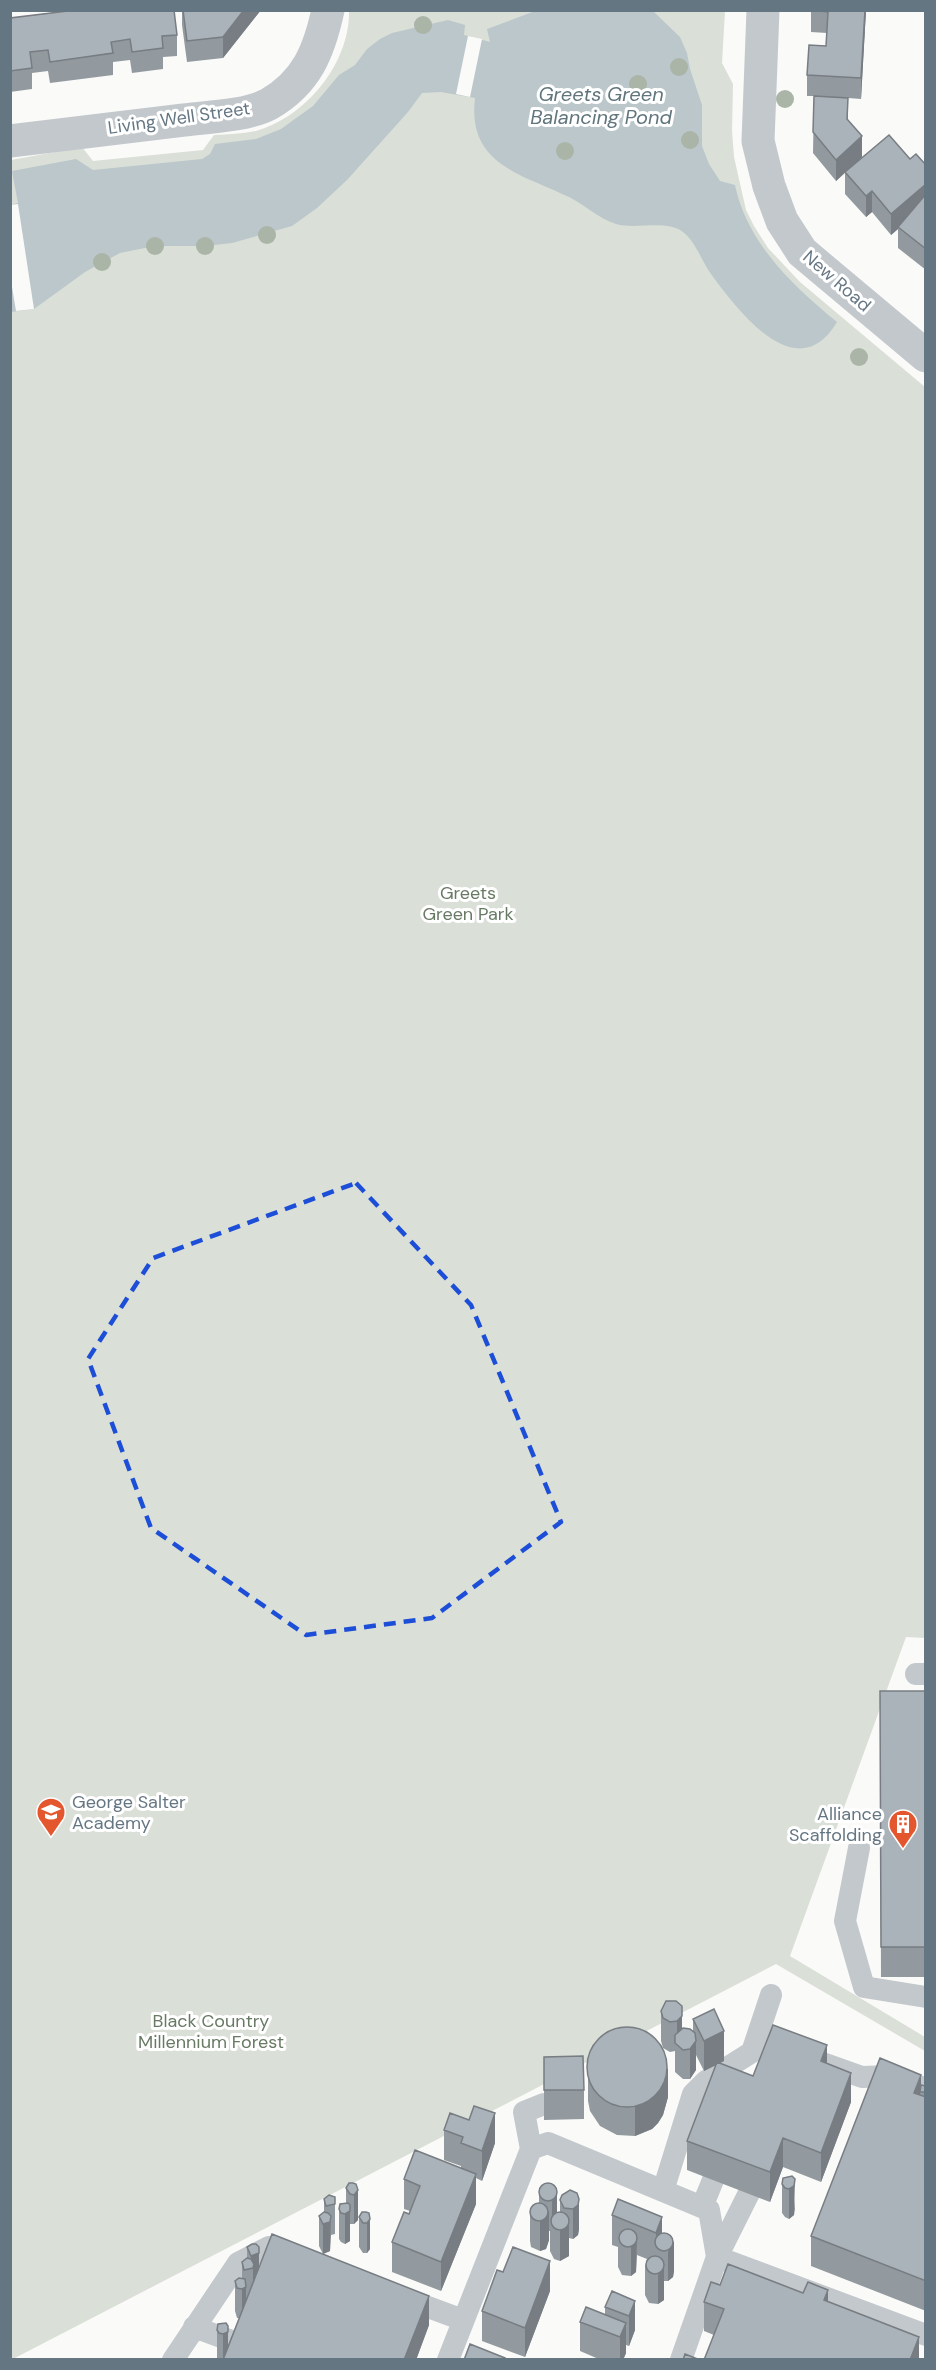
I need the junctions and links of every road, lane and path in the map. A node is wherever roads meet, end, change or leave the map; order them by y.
1 (328, 10) edge
2 (763, 10) edge
3 (10, 141) edge
4 (926, 356) edge
5 (859, 1848) dead end
6 (914, 1990) edge
7 (771, 1995) dead end
8 (801, 2065) edge
9 (926, 2089) edge
10 (544, 2104) edge
11 (531, 2149) junction
12 (713, 2180) dead end
13 (663, 2191) junction
14 (749, 2193) edge
15 (702, 2206) junction
16 (717, 2257) junction
17 (319, 2266) edge
18 (888, 2296) dead end
19 (385, 2297) edge
20 (464, 2320) junction
21 (194, 2327) junction
22 (877, 2328) junction
23 (926, 2335) edge
24 (240, 2344) edge
25 (173, 2360) edge
26 (448, 2360) edge
27 (681, 2360) edge

1 - 3 street, Living Well Street
2 - 4 street, New Road
5 - 6 lane
7 - 13 lane
8 - 9 lane
10 - 11 lane
11 - 13 lane
11 - 20 lane
12 - 15 lane
13 - 15 lane
14 - 16 lane
15 - 16 lane
16 - 22 lane
16 - 27 lane
17 - 21 lane
18 - 22 lane
19 - 20 lane
20 - 26 lane
21 - 24 lane
21 - 25 lane
22 - 23 lane

